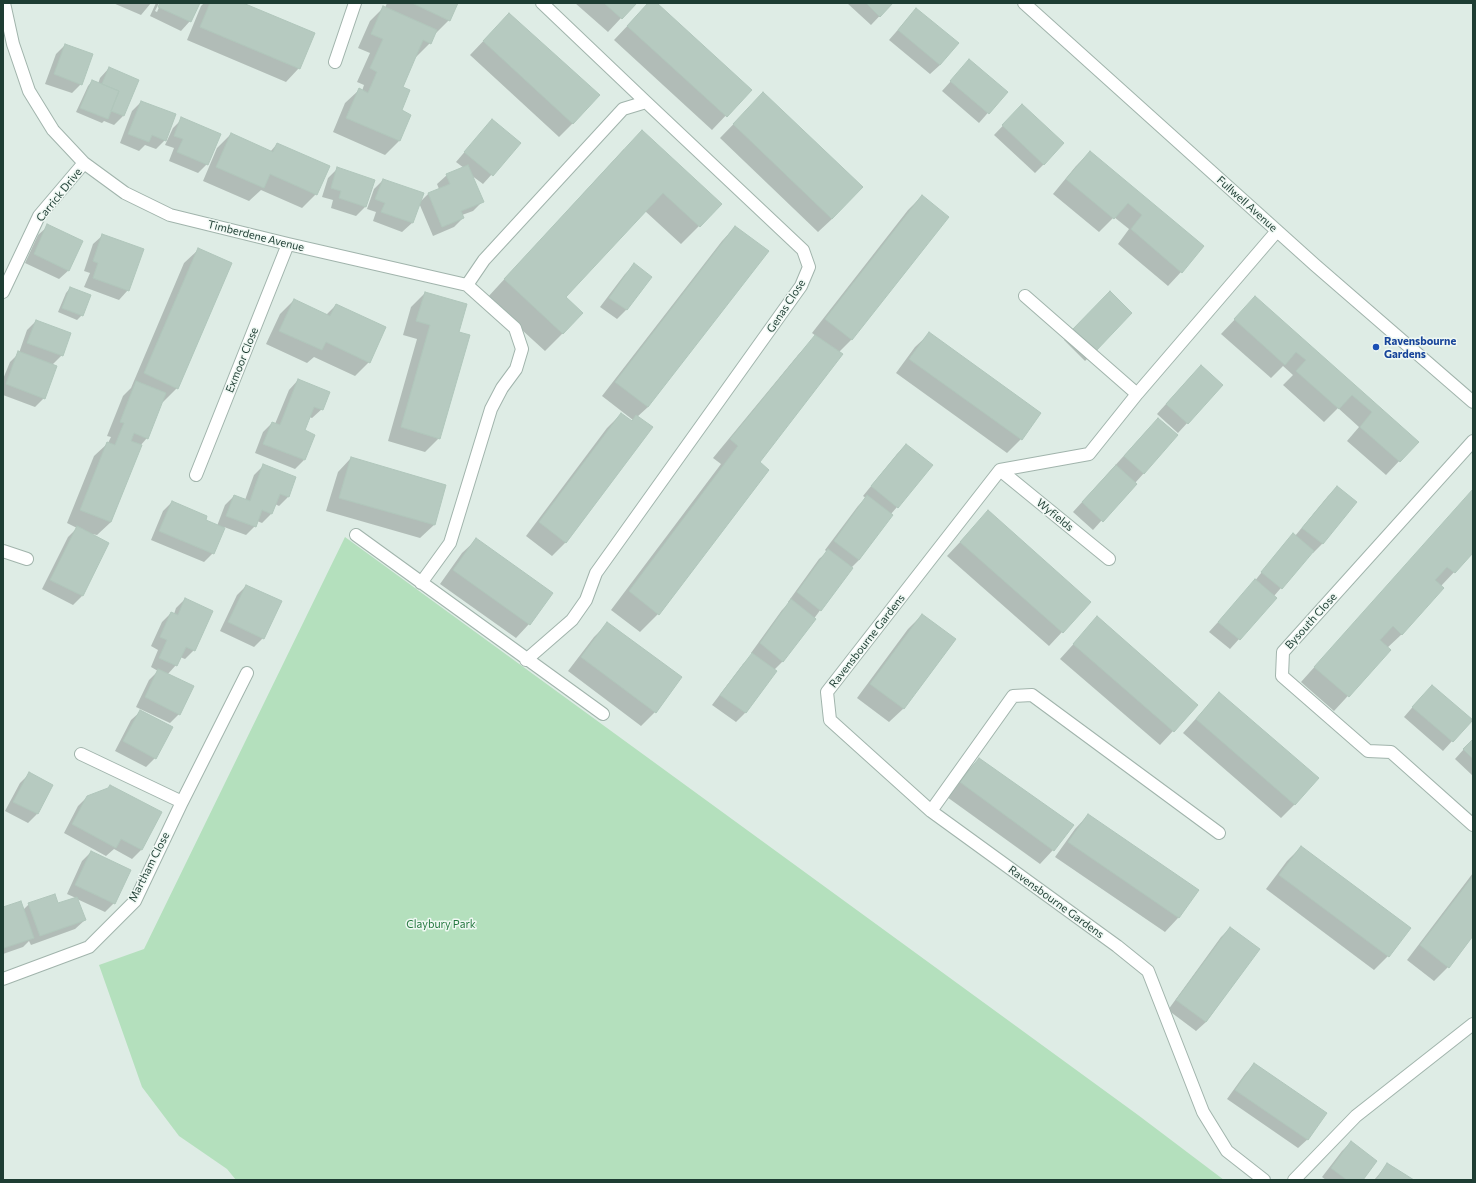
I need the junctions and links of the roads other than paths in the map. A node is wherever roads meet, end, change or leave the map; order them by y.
1 (4, 3) edge
2 (354, 3) edge
3 (542, 3) edge
4 (1024, 3) edge
5 (335, 62) dead end
6 (646, 102) junction
7 (84, 163) junction
8 (1277, 231) junction
9 (288, 244) junction
10 (467, 285) junction
11 (3, 292) edge
12 (1025, 296) dead end
13 (1137, 394) junction
14 (1473, 402) edge
15 (1473, 441) edge
16 (1000, 470) junction
17 (196, 475) dead end
18 (356, 536) dead end
19 (3, 551) edge
20 (27, 559) dead end
21 (1110, 559) dead end
22 (421, 583) junction
23 (526, 660) junction
24 (247, 673) dead end
25 (603, 714) dead end
26 (82, 754) dead end
27 (182, 802) junction
28 (931, 811) junction
29 (1473, 826) edge
30 (1219, 834) dead end
31 (3, 979) edge
32 (1473, 1024) edge
33 (1264, 1180) edge
34 (1294, 1180) edge

1 - 7 street, Timberdene Avenue
2 - 5 street
3 - 6 street, Genas Close
4 - 8 street, Fullwell Avenue
6 - 10 street
6 - 23 street, Genas Close
7 - 9 street, Timberdene Avenue
7 - 11 street, Carrick Drive
8 - 13 street
8 - 14 street, Fullwell Avenue
9 - 10 street, Timberdene Avenue
9 - 17 street, Exmoor Close
10 - 22 street, Timberdene Avenue
12 - 13 street
13 - 16 street
15 - 29 street, Bysouth Close
16 - 21 street, Wyfields
16 - 28 street, Ravensbourne Gardens
18 - 22 street
19 - 20 street
22 - 23 street
23 - 25 street
24 - 27 street, Martham Close
26 - 27 street
27 - 31 street, Martham Close
28 - 30 street
28 - 33 street, Ravensbourne Gardens
32 - 34 street

